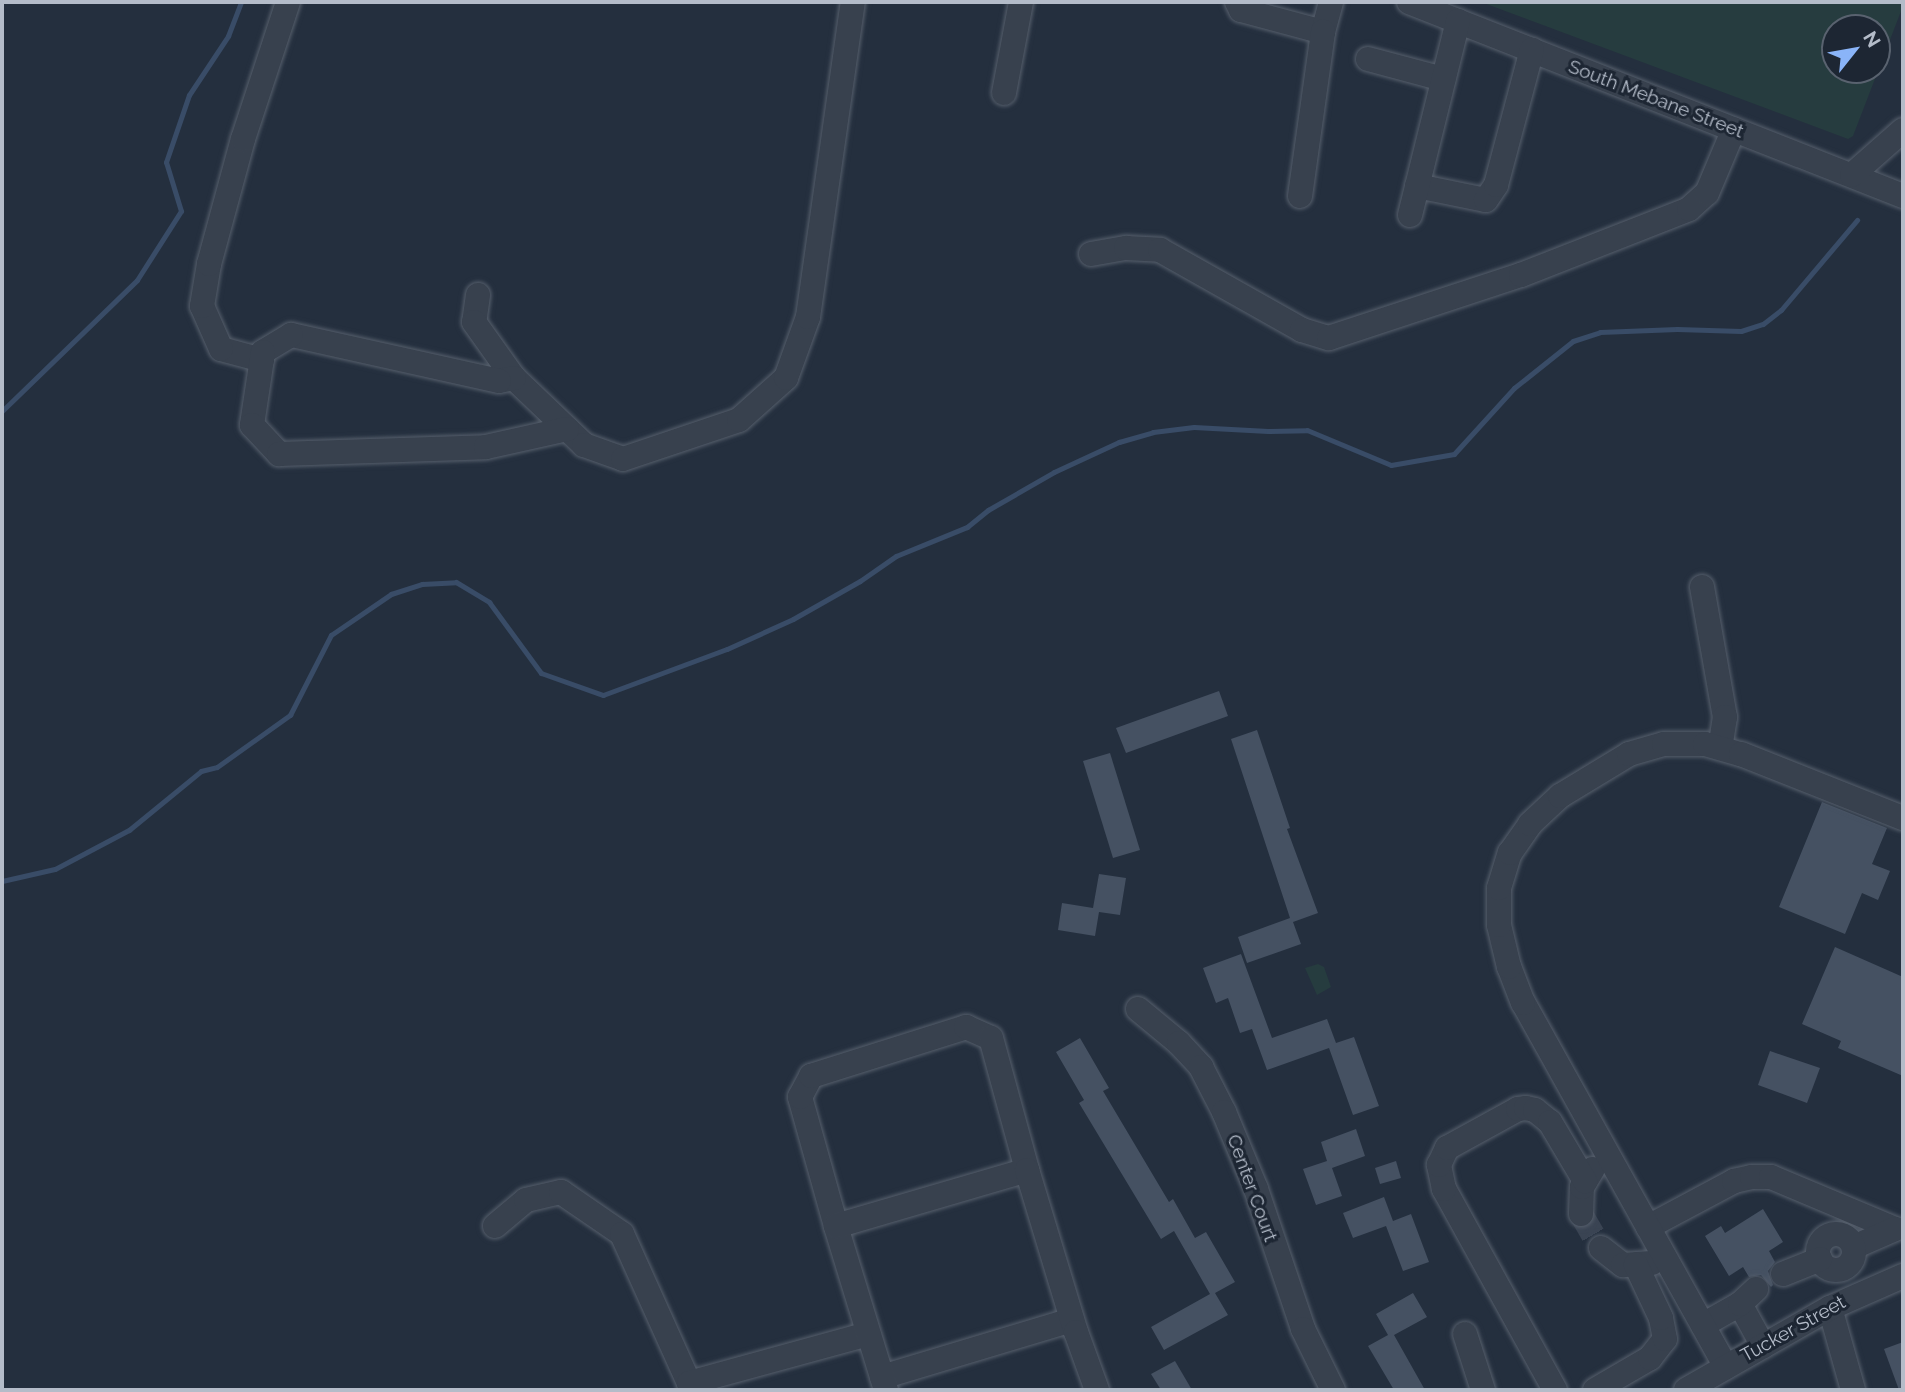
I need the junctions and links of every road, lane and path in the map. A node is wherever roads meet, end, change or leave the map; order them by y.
1 (288, 2) edge
2 (853, 2) edge
3 (1021, 2) edge
4 (1237, 2) edge
5 (1331, 2) edge
6 (1409, 2) edge
7 (1458, 21) junction
8 (1323, 32) junction
9 (1532, 50) junction
10 (1368, 59) dead end
11 (1443, 79) junction
12 (1004, 93) dead end
13 (1734, 129) junction
14 (1903, 130) edge
15 (1852, 176) junction
16 (1417, 186) junction
17 (1300, 196) dead end
18 (1903, 196) edge
19 (1410, 215) dead end
20 (1091, 254) dead end
21 (478, 295) dead end
22 (262, 360) junction
23 (514, 379) junction
24 (567, 429) junction
25 (1702, 587) dead end
26 (1720, 748) junction
27 (1903, 818) edge
28 (1138, 1009) dead end
29 (1608, 1156) junction
30 (1027, 1170) junction
31 (1585, 1181) junction
32 (1581, 1214) tunnel mouth
33 (495, 1226) dead end
34 (836, 1226) junction
35 (1648, 1227) junction
36 (1899, 1229) edge
37 (1601, 1248) tunnel mouth
38 (1850, 1257) junction
39 (1665, 1258) junction
40 (1636, 1265) junction
41 (1783, 1274) dead end
42 (1903, 1276) edge
43 (1858, 1293) junction
44 (1830, 1308) junction
45 (1072, 1320) junction
46 (1703, 1325) junction
47 (867, 1334) junction
48 (1465, 1334) dead end
49 (1763, 1346) junction
50 (1726, 1367) junction
51 (884, 1384) edge
52 (690, 1387) edge
53 (1097, 1390) edge
54 (1333, 1390) edge
55 (1483, 1390) edge
56 (1555, 1390) edge
57 (1595, 1390) edge
58 (1686, 1390) edge
59 (1853, 1390) edge

1 - 22 street
2 - 24 street
3 - 12 street
4 - 8 street
5 - 8 street
6 - 7 street, South Mebane Street
7 - 9 street, South Mebane Street
7 - 11 street
8 - 17 street
9 - 13 street, South Mebane Street
9 - 16 street
10 - 11 street
11 - 16 street
13 - 15 street, South Mebane Street
13 - 20 street
14 - 15 street
15 - 18 street, South Mebane Street
16 - 19 street
21 - 23 street
22 - 23 street
22 - 24 street
23 - 24 street
25 - 26 street
26 - 27 street
26 - 29 street
28 - 54 street, Center Court
29 - 31 street
29 - 35 street
30 - 34 street
30 - 34 street
30 - 45 street
31 - 32 street
31 - 56 street
33 - 52 street
34 - 47 street
35 - 36 street
35 - 39 street
36 - 38 street
37 - 40 street
38 - 41 street
38 - 43 street
39 - 40 street
39 - 46 street
40 - 57 street
42 - 43 street, Tucker Street
43 - 44 street, Tucker Street
44 - 49 street, Tucker Street
44 - 59 street
45 - 51 street
45 - 53 street
46 - 49 street
46 - 50 street
47 - 51 street
47 - 52 street
48 - 55 street
49 - 50 street, Tucker Street
50 - 58 street, Tucker Street

